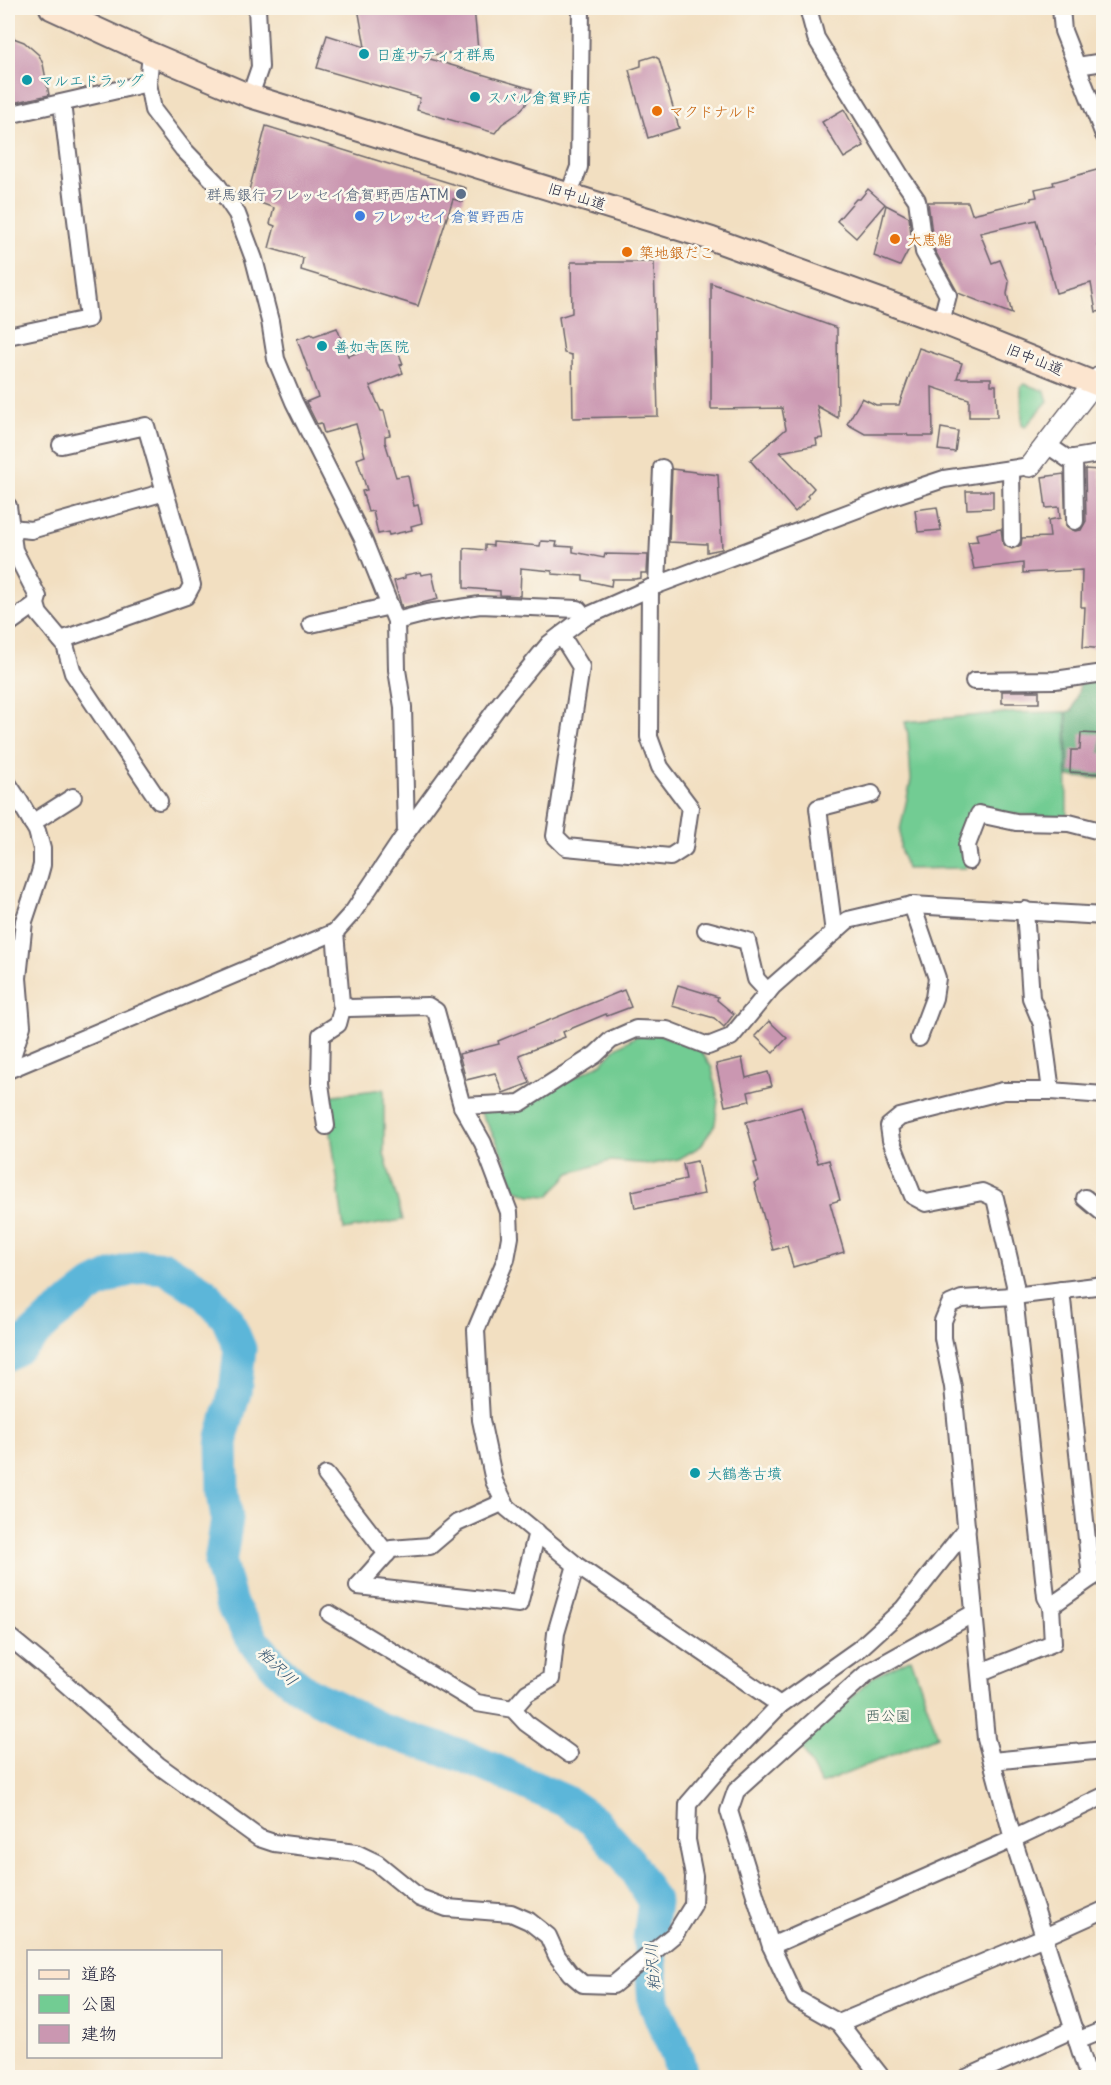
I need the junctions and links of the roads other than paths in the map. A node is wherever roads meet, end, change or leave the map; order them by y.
1 (51, 8) edge
2 (256, 8) edge
3 (581, 8) edge
4 (808, 8) edge
5 (1061, 8) edge
6 (151, 54) junction
7 (1104, 62) edge
8 (1077, 66) junction
9 (148, 83) junction
10 (250, 96) junction
11 (62, 103) junction
12 (8, 115) edge
13 (1104, 135) edge
14 (569, 194) junction
15 (941, 322) junction
16 (8, 336) edge
17 (1100, 381) edge
18 (1046, 444) junction
19 (62, 445) dead end
20 (1103, 453) edge
21 (1074, 458) junction
22 (662, 468) dead end
23 (1021, 468) junction
24 (165, 492) junction
25 (8, 506) edge
26 (1075, 521) dead end
27 (11, 528) junction
28 (1012, 539) dead end
29 (11, 552) edge
30 (654, 586) junction
31 (36, 604) junction
32 (393, 614) junction
33 (585, 617) junction
34 (8, 624) edge
35 (311, 624) dead end
36 (561, 635) junction
37 (61, 640) junction
38 (1104, 673) edge
39 (974, 681) dead end
40 (8, 784) edge
41 (872, 794) dead end
42 (73, 798) dead end
43 (159, 801) dead end
44 (32, 823) junction
45 (1104, 832) edge
46 (406, 833) junction
47 (969, 861) dead end
48 (912, 905) junction
49 (1025, 910) junction
50 (1104, 916) edge
51 (706, 930) dead end
52 (335, 932) junction
53 (834, 933) junction
54 (768, 992) junction
55 (343, 1005) junction
56 (919, 1038) dead end
57 (8, 1069) edge
58 (1051, 1091) junction
59 (1104, 1095) edge
60 (462, 1106) junction
61 (326, 1126) dead end
62 (1084, 1198) dead end
63 (1104, 1214) edge
64 (1103, 1286) edge
65 (1061, 1290) junction
66 (1014, 1296) junction
67 (326, 1475) dead end
68 (504, 1502) junction
69 (967, 1528) junction
70 (537, 1532) junction
71 (387, 1554) junction
72 (576, 1565) junction
73 (1097, 1574) edge
74 (1051, 1606) junction
75 (974, 1613) junction
76 (330, 1614) dead end
77 (8, 1636) edge
78 (981, 1672) junction
79 (780, 1705) junction
80 (513, 1709) junction
81 (1104, 1750) edge
82 (569, 1754) dead end
83 (992, 1761) junction
84 (1104, 1796) edge
85 (1013, 1839) junction
86 (1104, 1910) edge
87 (1044, 1937) junction
88 (771, 1946) junction
89 (838, 2023) junction
90 (1104, 2030) edge
91 (1076, 2035) junction
92 (882, 2078) edge
93 (966, 2078) edge
94 (1089, 2078) edge

1 - 6 main road, 旧中山道
2 - 10 street
3 - 14 street
4 - 15 street
5 - 8 street
6 - 9 street
6 - 10 main road, 旧中山道
7 - 8 street
8 - 13 street
9 - 11 street
9 - 32 street
10 - 14 main road, 旧中山道
11 - 12 street
11 - 16 street
14 - 15 main road, 旧中山道
15 - 17 main road, 旧中山道
17 - 18 street
18 - 21 street
18 - 23 street
19 - 24 street
20 - 21 street
21 - 26 street
22 - 30 street
23 - 28 street
23 - 30 street
24 - 27 street
24 - 37 street
25 - 27 street
27 - 29 street
29 - 31 street
30 - 33 street
30 - 36 street
31 - 34 street
31 - 37 street
32 - 33 street
32 - 35 street
32 - 46 street
33 - 36 street
36 - 46 street
37 - 43 street
38 - 39 street
40 - 44 street
41 - 53 street
42 - 44 street
44 - 57 street
45 - 47 street
46 - 52 street
48 - 49 street
48 - 53 street
48 - 56 street
49 - 50 street
49 - 58 street
51 - 54 street
52 - 55 street
52 - 57 street
53 - 54 street
54 - 60 street
55 - 60 street
55 - 61 street
58 - 59 street
58 - 66 street
60 - 68 street
62 - 63 street
64 - 65 street
65 - 66 street
65 - 73 street
66 - 69 street
66 - 74 street
67 - 71 street
68 - 70 street
68 - 71 street
69 - 75 street
69 - 79 street
70 - 71 street
70 - 72 street
72 - 79 street
72 - 80 street
73 - 74 street
74 - 78 street
75 - 78 street
75 - 88 street
76 - 80 street
77 - 79 street
78 - 83 street
80 - 82 street
81 - 83 street
83 - 85 street
84 - 85 street
85 - 87 street
85 - 88 street
86 - 87 street
87 - 89 street
87 - 91 street
88 - 89 street
89 - 92 street
90 - 91 street
91 - 93 street
91 - 94 street

